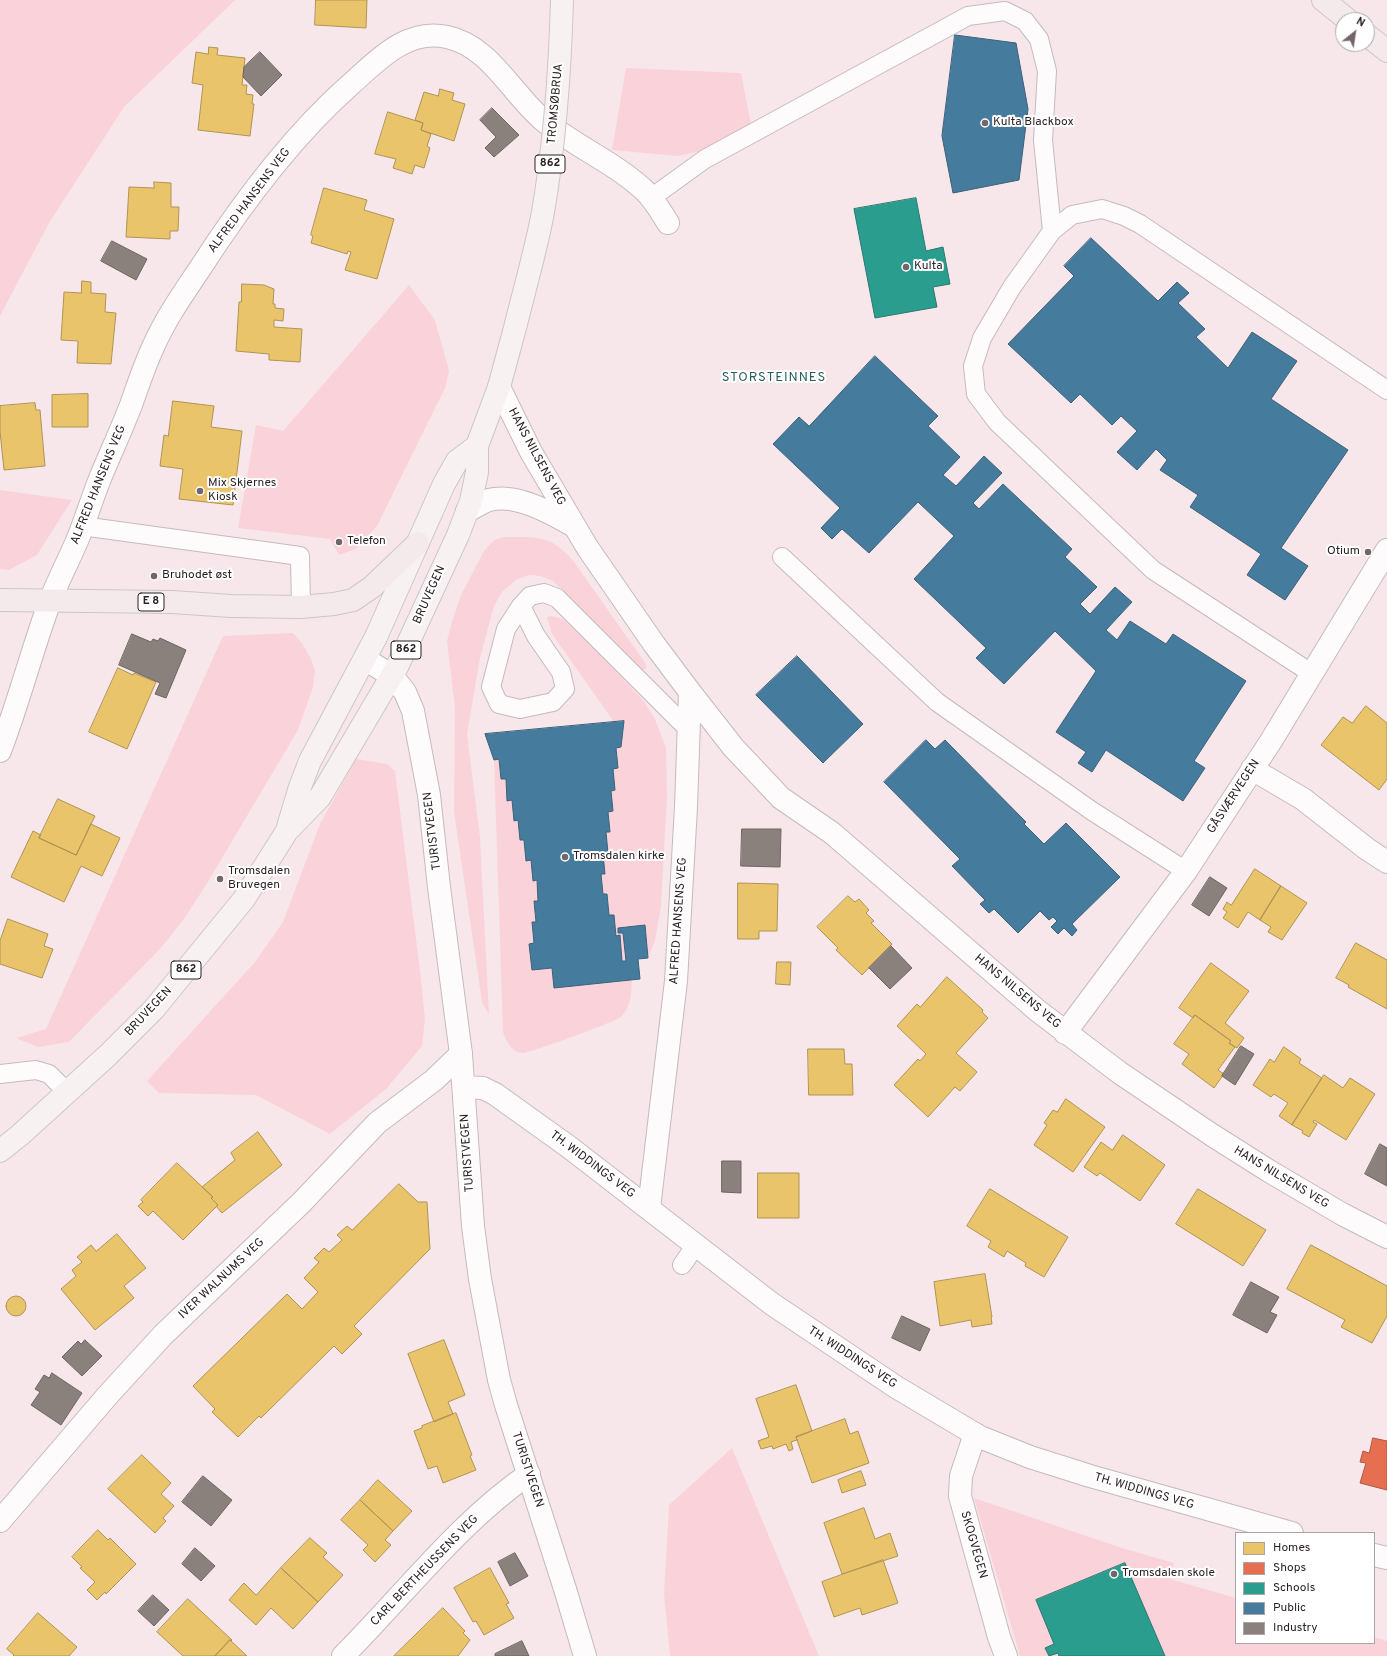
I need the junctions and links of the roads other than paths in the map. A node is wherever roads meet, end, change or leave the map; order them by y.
1 (562, 0) edge
2 (1323, 0) edge
3 (1338, 12) edge
4 (1375, 41) edge
5 (1387, 51) edge
6 (651, 198) junction
7 (668, 223) dead end
8 (1052, 231) junction
9 (516, 324) joint
10 (499, 387) junction
11 (1387, 390) edge
12 (477, 446) junction
13 (467, 511) junction
14 (82, 526) junction
15 (574, 526) junction
16 (418, 543) junction
17 (1387, 550) edge
18 (782, 558) dead end
19 (0, 600) edge
20 (51, 600) junction
21 (521, 606) junction
22 (301, 607) junction
23 (365, 659) junction
24 (1312, 673) junction
25 (392, 676) junction
26 (690, 692) junction
27 (689, 730) junction
28 (0, 751) edge
29 (1252, 768) junction
30 (287, 831) junction
31 (1387, 862) edge
32 (1186, 871) junction
33 (1065, 1033) junction
34 (461, 1054) junction
35 (0, 1074) edge
36 (464, 1087) junction
37 (67, 1092) junction
38 (0, 1152) edge
39 (649, 1208) junction
40 (1387, 1238) edge
41 (696, 1245) junction
42 (682, 1265) dead end
43 (975, 1434) junction
44 (529, 1474) junction
45 (0, 1521) edge
46 (1289, 1532) edge
47 (1375, 1555) edge
48 (1387, 1558) edge
49 (343, 1656) edge
50 (585, 1656) edge
51 (1006, 1656) edge

1 - 9 main road, TROMSØBRUA / 862, bridge
2 - 3 highway
4 - 5 highway
6 - 7 street, ALFRED HANSENS VEG
6 - 8 lane
6 - 14 street, ALFRED HANSENS VEG
8 - 11 lane
8 - 24 lane
9 - 10 main road, BRUVEGEN / 862
10 - 12 main road, BRUVEGEN / 862
10 - 15 street, HANS NILSENS VEG
12 - 13 main road, BRUVEGEN / 862
12 - 16 main road, BRUVEGEN / 862
13 - 15 street, HANS NILSENS VEG
13 - 25 main road, BRUVEGEN / 862
14 - 20 street, ALFRED HANSENS VEG
14 - 22 lane
15 - 26 street, HANS NILSENS VEG
16 - 22 highway, E 8
16 - 23 main road, BRUVEGEN / 862
17 - 24 street, GÅSVÆRVEGEN
18 - 32 lane
19 - 20 highway, E 8
20 - 22 highway, E 8
20 - 28 street, ALFRED HANSENS VEG
21 - 21 lane
21 - 27 lane
23 - 25 street, TURISTVEGEN
23 - 30 main road, BRUVEGEN / 862
24 - 29 street, GÅSVÆRVEGEN
25 - 30 main road, BRUVEGEN / 862
25 - 34 street, TURISTVEGEN
26 - 27 street, ALFRED HANSENS VEG
26 - 33 street, HANS NILSENS VEG
27 - 39 street, ALFRED HANSENS VEG
29 - 31 street
29 - 32 street, GÅSVÆRVEGEN
30 - 37 main road, BRUVEGEN / 862
32 - 33 street, GÅSVÆRVEGEN
33 - 40 street, HANS NILSENS VEG
34 - 36 street, TURISTVEGEN
34 - 45 street, IVER WALNUMS VEG
35 - 37 lane
36 - 39 street, TH. WIDDINGS VEG
36 - 44 street, TURISTVEGEN
37 - 38 main road, BRUVEGEN / 862
39 - 41 street, TH. WIDDINGS VEG
41 - 42 lane
41 - 43 street, TH. WIDDINGS VEG
43 - 46 street, TH. WIDDINGS VEG
43 - 51 street, SKOGVEGEN
44 - 49 street, CARL BERTHEUSSENS VEG
44 - 50 street, TURISTVEGEN
47 - 48 street

